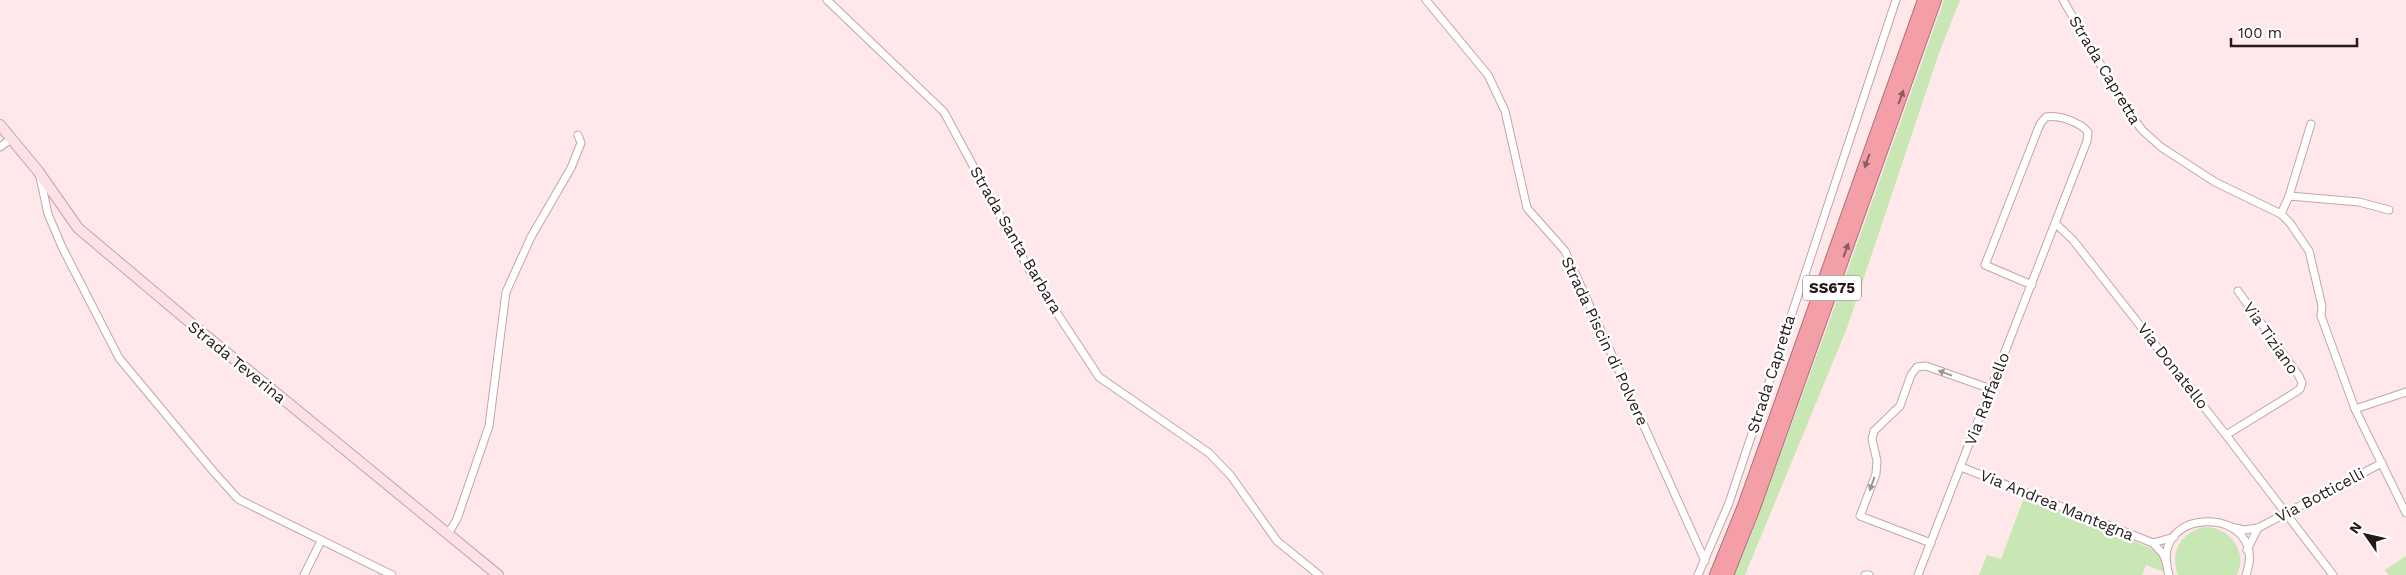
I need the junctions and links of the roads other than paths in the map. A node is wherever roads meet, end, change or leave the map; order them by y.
1 (827, 0) edge
2 (1426, 0) edge
3 (1896, 0) edge
4 (1924, 0) edge
5 (1935, 0) edge
6 (2063, 0) edge
7 (2311, 124) dead end
8 (0, 125) edge
9 (578, 134) dead end
10 (11, 139) junction
11 (0, 147) edge
12 (38, 171) junction
13 (2289, 196) junction
14 (2389, 210) dead end
15 (2281, 214) junction
16 (2055, 223) junction
17 (2032, 285) junction
18 (2238, 291) dead end
19 (1991, 389) junction
20 (2406, 392) edge
21 (2355, 409) junction
22 (2226, 435) junction
23 (2382, 463) junction
24 (1961, 467) junction
25 (2287, 513) junction
26 (2406, 513) edge
27 (2231, 527) junction
28 (2258, 528) junction
29 (448, 534) junction
30 (2175, 537) junction
31 (321, 541) junction
32 (2153, 543) junction
33 (1931, 544) junction
34 (2247, 550) junction
35 (1705, 561) junction
36 (2167, 564) junction
37 (304, 575) edge
38 (392, 575) edge
39 (498, 575) edge
40 (1318, 575) edge
41 (1698, 575) edge
42 (1716, 575) edge
43 (1727, 575) edge
44 (1918, 575) edge
45 (2169, 575) edge
46 (2246, 575) edge
47 (2333, 575) edge

1 - 40 street, Strada Santa Barbara
2 - 35 street, Strada Piscin di Polvere
3 - 35 street, Strada Capretta
4 -> 42 highway, SS675
43 -> 5 highway, SS675
6 - 15 street, Strada Capretta
7 - 13 street
8 - 10 main road, Strada Teverina
9 - 29 street
10 - 11 street
10 - 12 main road, Strada Teverina
12 - 29 main road, Strada Teverina
12 - 31 street
13 - 14 street
13 - 15 street
15 - 21 street, Strada Capretta
16 - 17 street, Via Raffaello
16 - 17 street, Via Raffaello
16 - 22 street, Via Donatello
17 - 19 street, Via Raffaello
18 - 22 street, Via Tiziano
19 - 24 street, Via Raffaello
19 -> 33 street
20 - 21 street
21 - 23 street, Strada Capretta
22 - 25 street, Via Donatello
23 - 25 street, Via Botticelli
23 - 26 street, Strada Capretta
24 - 32 street, Via Andrea Mantegna
24 - 33 street, Via Raffaello
25 - 28 street, Via Botticelli
25 - 47 street, Via Donatello
27 - 28 street, Via Botticelli
27 - 30 street, Via Botticelli
27 - 34 street
28 - 34 street, Via Botticelli
29 - 39 main road, Strada Teverina
30 - 32 street, Via Andrea Mantegna
30 - 36 street
31 - 37 street
31 - 38 street
32 - 36 street, Via Andrea Mantegna
33 - 44 street, Via Raffaello
34 - 46 street
35 - 41 street, Strada Capretta
36 - 45 street

